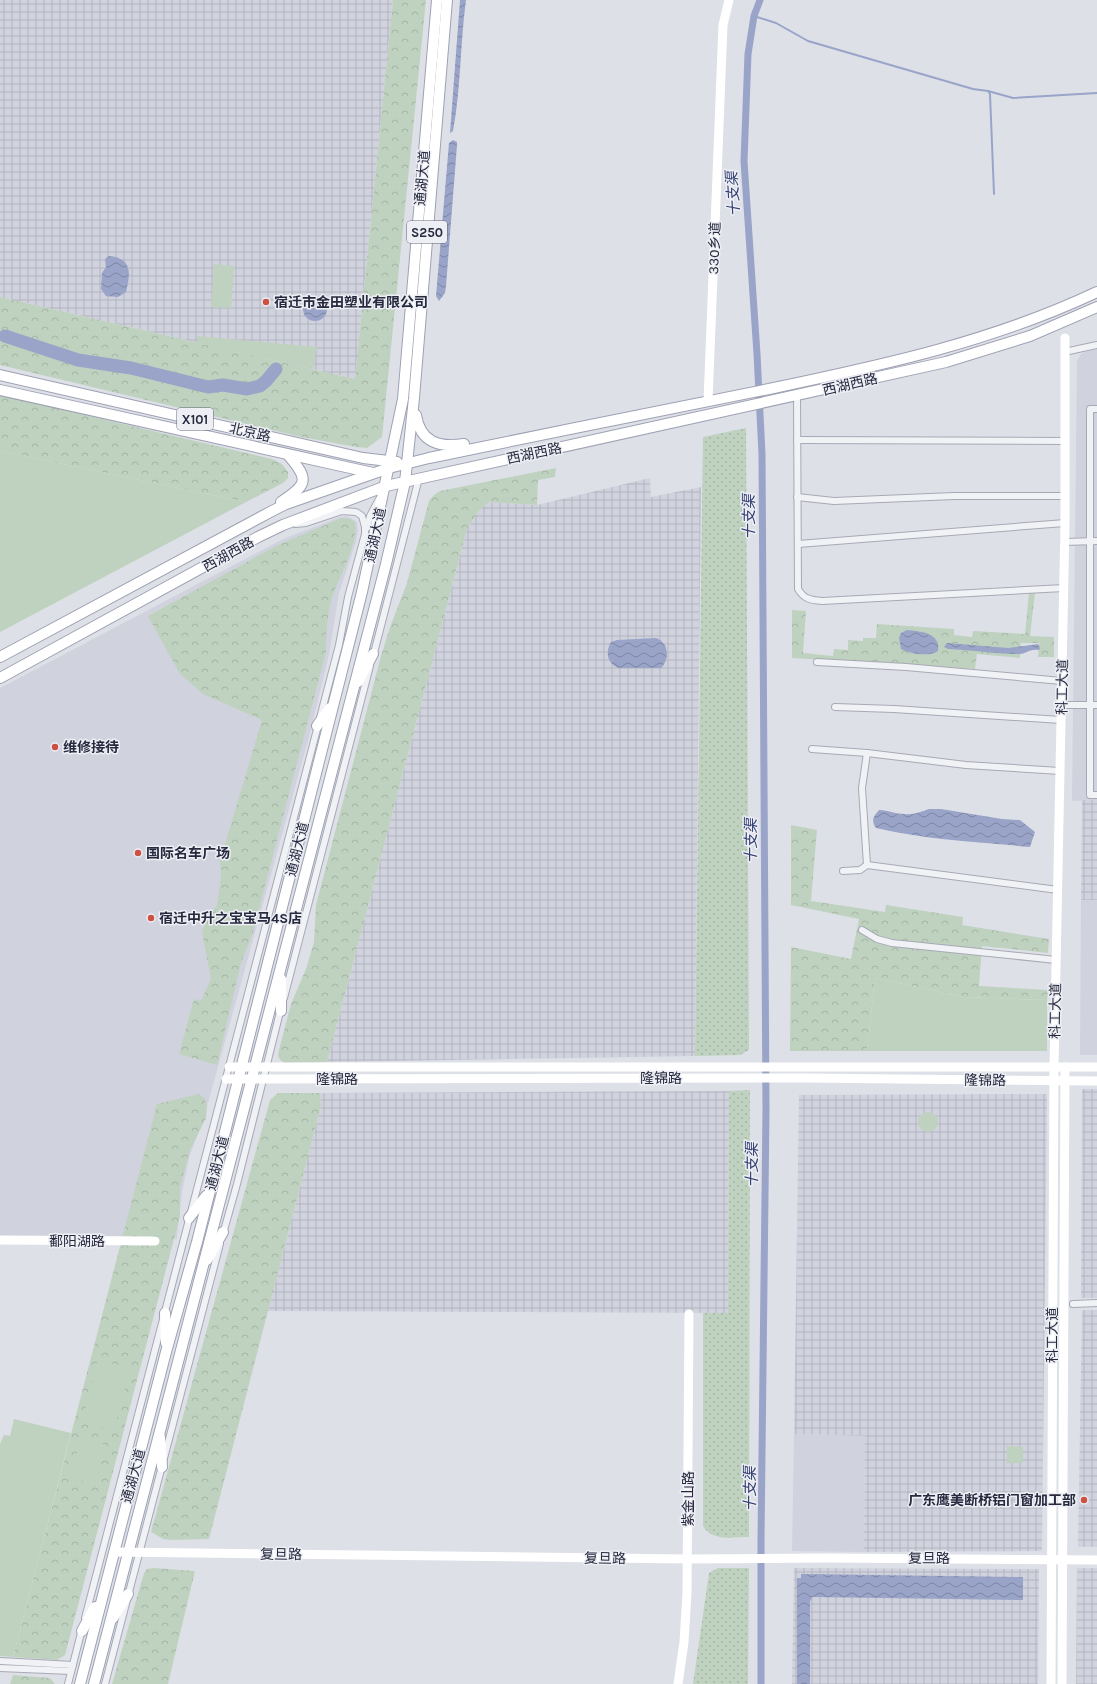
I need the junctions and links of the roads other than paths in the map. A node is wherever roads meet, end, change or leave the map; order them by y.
1 (437, 0) edge
2 (447, 0) edge
3 (729, 0) edge
4 (1097, 292) edge
5 (1097, 307) edge
6 (1065, 338) dead end
7 (1097, 345) edge
8 (1069, 351) dead end
9 (0, 375) edge
10 (0, 390) edge
11 (797, 396) junction
12 (414, 398) junction
13 (708, 401) junction
14 (1097, 409) edge
15 (559, 430) junction
16 (797, 440) junction
17 (1065, 441) junction
18 (1097, 454) edge
19 (288, 455) junction
20 (1090, 455) junction
21 (407, 463) junction
22 (390, 464) junction
23 (373, 474) junction
24 (419, 478) junction
25 (405, 482) junction
26 (386, 486) junction
27 (1065, 496) junction
28 (797, 498) junction
29 (1097, 498) edge
30 (1090, 499) junction
31 (265, 514) junction
32 (1065, 523) junction
33 (283, 525) junction
34 (365, 534) junction
35 (1090, 541) junction
36 (1097, 541) edge
37 (1064, 542) junction
38 (798, 544) junction
39 (1090, 580) junction
40 (1097, 580) edge
41 (1064, 588) junction
42 (1090, 621) junction
43 (1097, 621) edge
44 (373, 654) junction
45 (0, 657) edge
46 (816, 662) dead end
47 (1094, 665) edge
48 (0, 678) edge
49 (1062, 681) junction
50 (351, 694) junction
51 (334, 702) junction
52 (1061, 705) junction
53 (1094, 705) edge
54 (835, 707) dead end
55 (1061, 720) junction
56 (317, 726) junction
57 (812, 749) dead end
58 (1094, 751) edge
59 (867, 753) junction
60 (1060, 771) junction
61 (1094, 795) edge
62 (867, 866) junction
63 (843, 871) dead end
64 (1058, 890) junction
65 (862, 930) dead end
66 (1056, 960) junction
67 (281, 964) junction
68 (281, 1011) junction
69 (229, 1067) junction
70 (240, 1067) junction
71 (266, 1067) junction
72 (1054, 1067) junction
73 (1065, 1067) junction
74 (1097, 1067) edge
75 (254, 1068) junction
76 (805, 1073) junction
77 (226, 1079) junction
78 (238, 1079) junction
79 (251, 1079) junction
80 (263, 1080) junction
81 (1054, 1081) junction
82 (1065, 1081) junction
83 (1097, 1081) edge
84 (210, 1191) junction
85 (190, 1218) junction
86 (223, 1232) junction
87 (0, 1240) edge
88 (0, 1245) edge
89 (200, 1272) junction
90 (1097, 1303) edge
91 (1073, 1304) dead end
92 (165, 1313) junction
93 (689, 1314) dead end
94 (166, 1352) junction
95 (160, 1426) junction
96 (162, 1467) junction
97 (114, 1552) junction
98 (128, 1552) junction
99 (139, 1552) junction
100 (688, 1559) junction
101 (1050, 1559) junction
102 (1063, 1559) junction
103 (1097, 1560) edge
104 (102, 1594) junction
105 (128, 1594) junction
106 (109, 1625) junction
107 (82, 1631) junction
108 (0, 1661) edge
109 (0, 1668) edge
110 (72, 1668) junction
111 (68, 1684) edge
112 (80, 1684) edge
113 (94, 1684) edge
114 (104, 1684) edge
115 (678, 1684) edge
116 (1050, 1684) edge
117 (1062, 1684) edge

1 - 22 main road, 通湖大道 / S250
2 - 12 main road, 通湖大道 / S250
3 - 13 street, 330乡道
4 - 13 main road, 西湖西路
5 - 11 main road, 西湖西路
6 - 17 street, 科工大道
7 - 8 street
9 - 22 main road, 北京路 / X101
10 - 19 main road, 北京路 / X101
11 - 16 street
11 - 24 main road, 西湖西路
12 - 15 main road
12 - 21 main road, 通湖大道 / S250
13 - 15 main road, 西湖西路
14 - 20 street
15 - 21 main road, 西湖西路
16 - 17 street
16 - 28 street
17 - 27 street, 科工大道
18 - 20 street
19 - 23 main road, 北京路 / X101
19 - 31 main road
20 - 30 street
21 - 22 main road, 西湖西路
21 - 25 main road, 通湖大道
22 - 23 main road, 西湖西路
22 - 26 main road, 通湖大道 / S250
23 - 26 main road
23 - 31 main road, 西湖西路
24 - 25 main road, 西湖西路
24 - 44 street
25 - 26 main road, 西湖西路
25 - 50 main road, 通湖大道
26 - 33 main road, 西湖西路
26 - 34 street
26 - 51 main road, 通湖大道
27 - 28 street
27 - 32 street, 科工大道
28 - 38 street
29 - 30 street
30 - 35 street
31 - 45 main road, 西湖西路
32 - 37 street, 科工大道
32 - 38 street
33 - 34 street
33 - 48 main road, 西湖西路
34 - 56 street
35 - 36 street
35 - 37 street
35 - 39 street
37 - 41 street, 科工大道
38 - 41 street
39 - 40 street
39 - 42 street
41 - 49 street, 科工大道
42 - 43 street
42 - 47 street
44 - 50 main road
44 - 68 street
46 - 49 street
47 - 53 street
49 - 52 street, 科工大道
50 - 67 main road, 通湖大道
51 - 56 main road
51 - 70 main road, 通湖大道
52 - 53 street
52 - 55 street, 科工大道
53 - 58 street
54 - 55 street
55 - 60 street, 科工大道
56 - 69 street
57 - 59 street
58 - 61 street
59 - 60 street
59 - 62 street
60 - 64 street, 科工大道
62 - 63 street
62 - 64 street
64 - 66 street, 科工大道
65 - 66 street
66 - 72 street, 科工大道
67 - 68 main road
67 - 75 main road, 通湖大道
68 - 71 street
69 - 70 street, 隆锦路
69 - 77 street
70 - 75 street, 隆锦路
70 - 78 main road, 通湖大道
71 - 75 street, 隆锦路
71 - 76 street, 隆锦路
71 - 80 street
72 - 73 street, 隆锦路
72 - 76 street, 隆锦路
72 - 81 street, 科工大道
73 - 74 street, 隆锦路
73 - 82 street, 科工大道
75 - 79 main road, 通湖大道
76 - 80 street, 隆锦路
76 - 81 street, 隆锦路
77 - 78 street, 隆锦路
77 - 85 street
78 - 79 street, 隆锦路
78 - 84 main road, 通湖大道
79 - 80 street, 隆锦路
79 - 89 main road, 通湖大道
80 - 86 street
81 - 82 street, 隆锦路
81 - 101 street, 科工大道
82 - 83 street, 隆锦路
82 - 102 street, 科工大道
84 - 85 main road
84 - 94 main road, 通湖大道
85 - 92 street
86 - 89 main road
86 - 96 street
87 - 88 street, 鄱阳湖路
89 - 95 main road, 通湖大道
90 - 91 street
92 - 94 main road
92 - 107 street
93 - 100 street, 紫金山路
94 - 97 main road, 通湖大道
95 - 96 main road
95 - 98 main road, 通湖大道
96 - 99 street
97 - 98 street, 复旦路
97 - 104 main road, 通湖大道
98 - 99 street, 复旦路
98 - 106 main road, 通湖大道
99 - 100 street, 复旦路
99 - 105 street
100 - 101 street, 复旦路
100 - 115 street, 紫金山路
101 - 102 street, 复旦路
101 - 116 street, 科工大道
102 - 103 street, 复旦路
102 - 117 street, 科工大道
104 - 107 main road
104 - 112 main road, 通湖大道
105 - 106 main road
105 - 114 street
106 - 113 main road, 通湖大道
107 - 110 street
108 - 110 street
109 - 110 street
110 - 111 street

